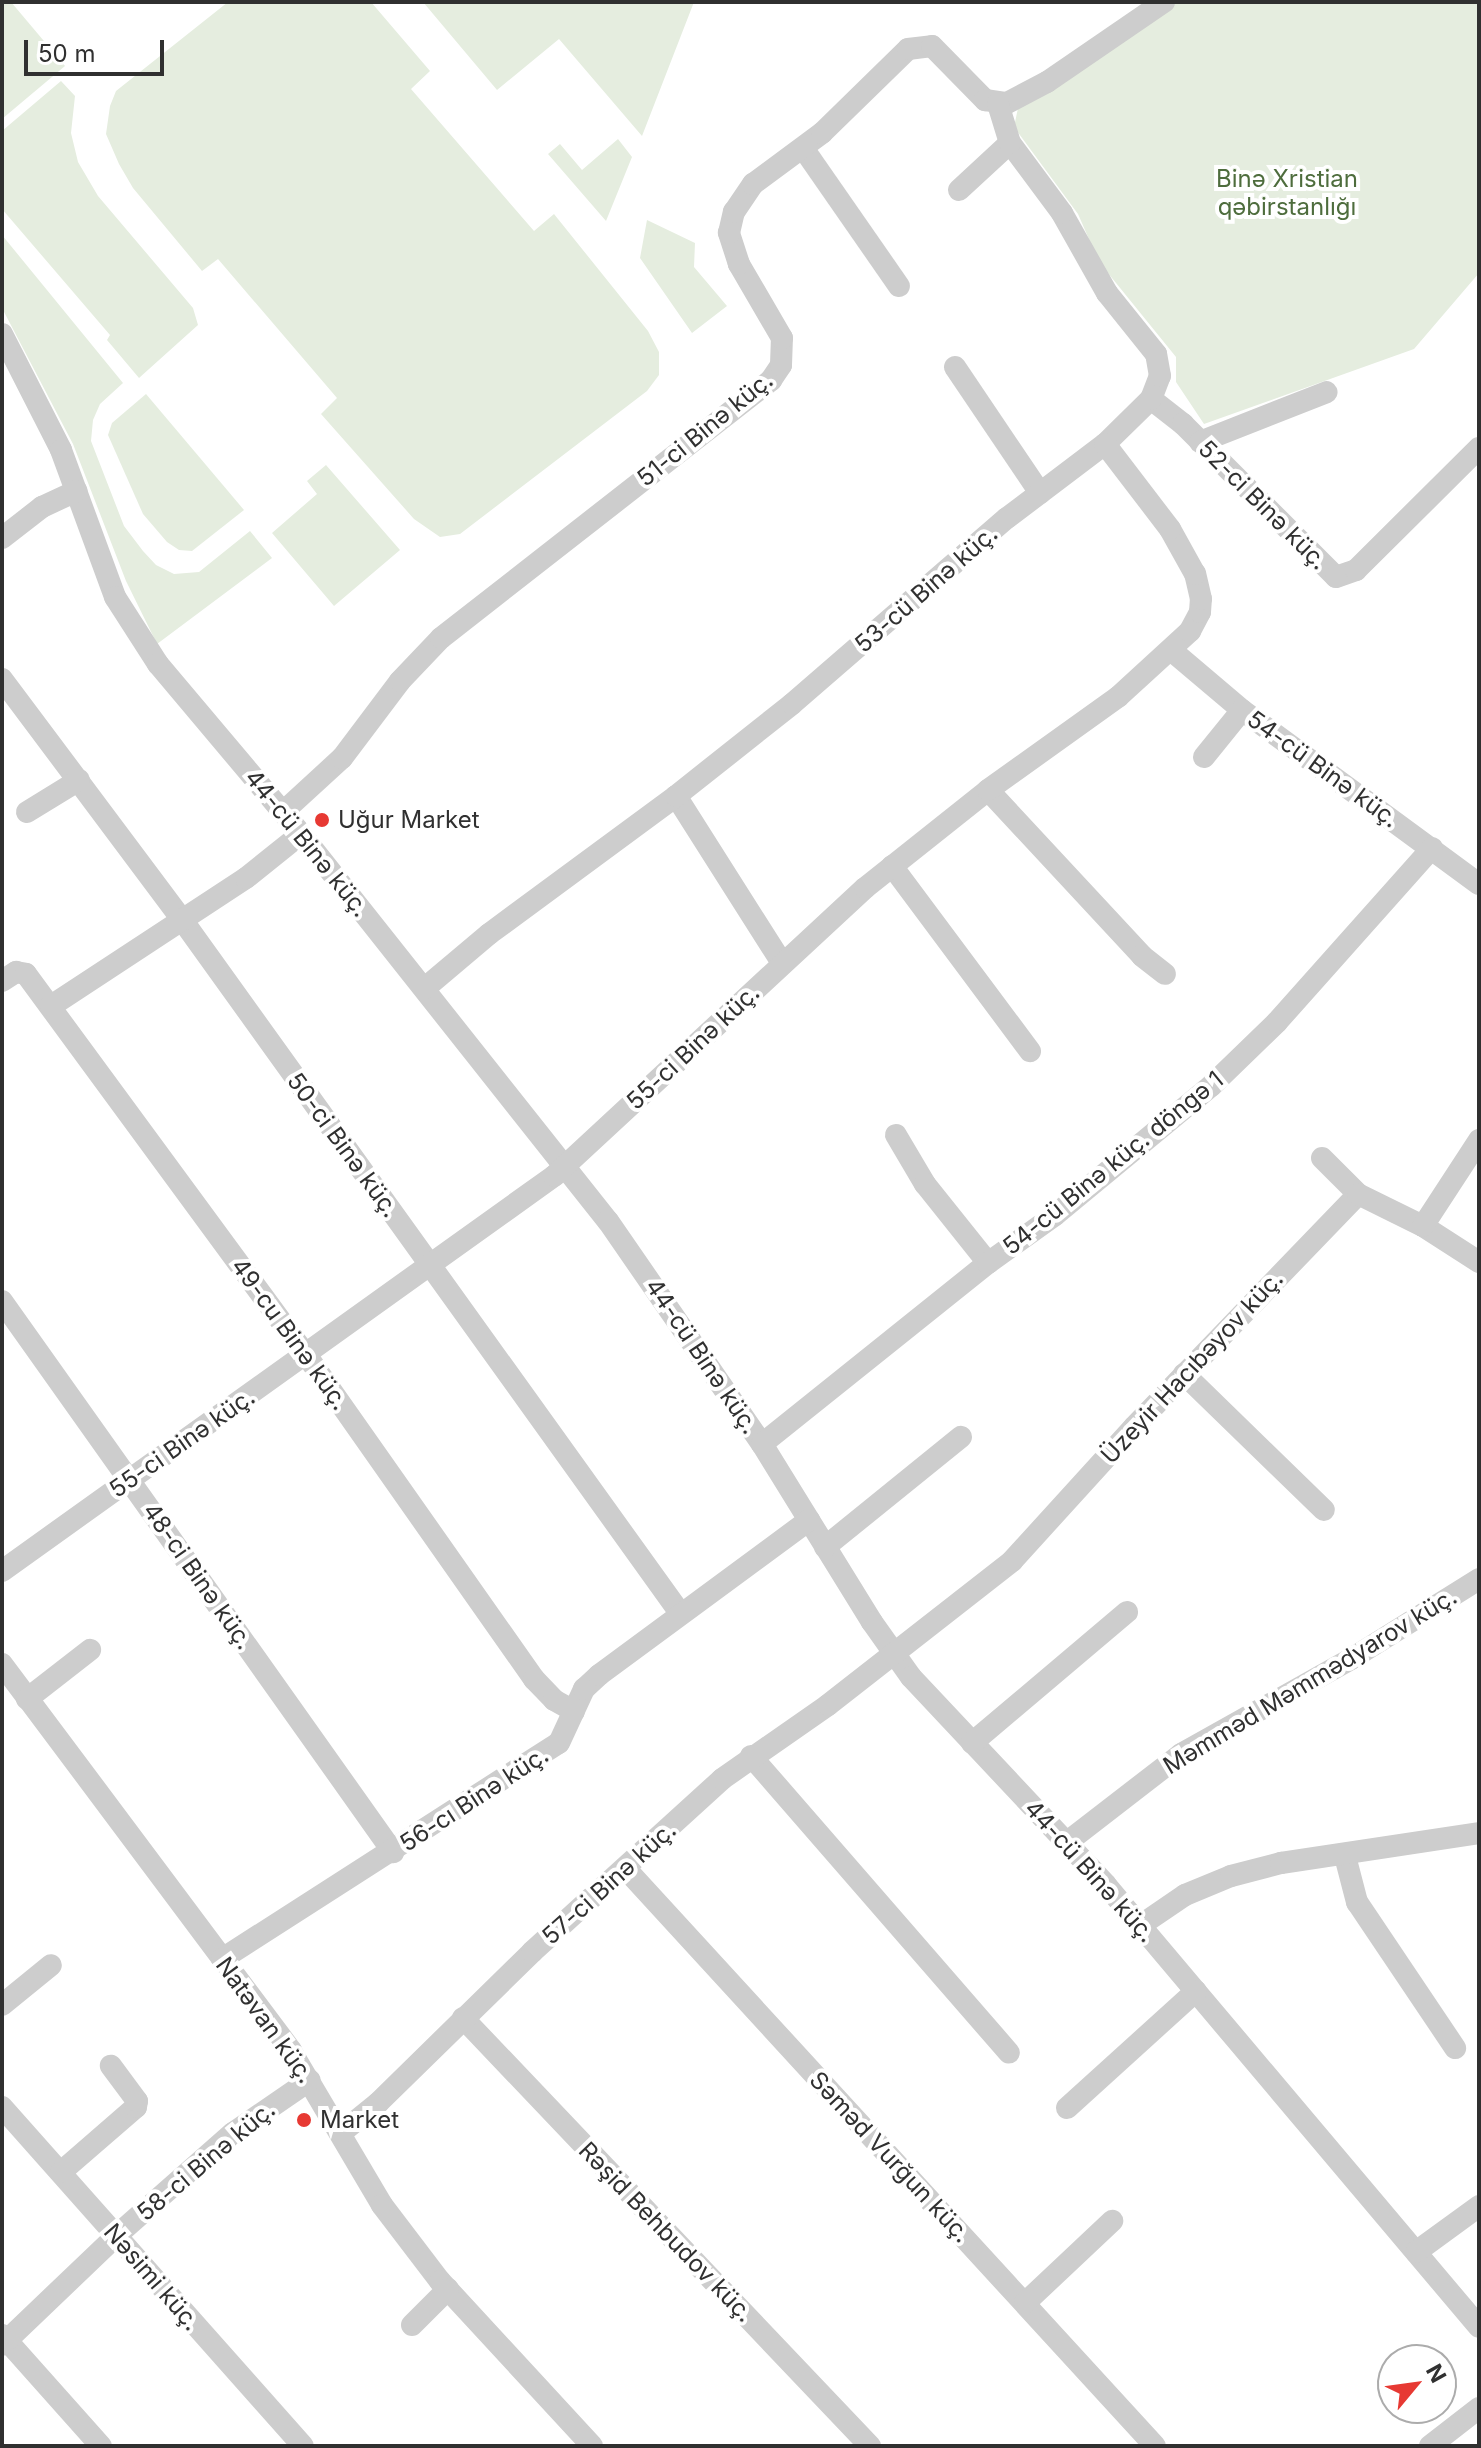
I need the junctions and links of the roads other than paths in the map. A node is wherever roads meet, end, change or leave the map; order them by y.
1 (1164, 2) edge
2 (998, 104) junction
3 (1010, 143) junction
4 (803, 148) junction
5 (959, 190) dead end
6 (899, 286) dead end
7 (2, 334) edge
8 (955, 367) dead end
9 (1327, 392) dead end
10 (1151, 399) junction
11 (1200, 442) junction
12 (1105, 444) junction
13 (1479, 448) edge
14 (77, 491) junction
15 (1040, 493) junction
16 (2, 538) edge
17 (1171, 650) junction
18 (2, 679) edge
19 (1242, 710) junction
20 (1204, 757) dead end
21 (79, 780) junction
22 (988, 790) junction
23 (676, 796) junction
24 (27, 812) dead end
25 (283, 812) junction
26 (301, 834) junction
27 (1432, 848) junction
28 (892, 866) junction
29 (1476, 877) edge
30 (183, 921) junction
31 (782, 963) junction
32 (1165, 974) dead end
33 (2, 981) edge
34 (425, 988) junction
35 (51, 1006) junction
36 (1030, 1051) dead end
37 (896, 1135) dead end
38 (1479, 1140) edge
39 (1322, 1158) dead end
40 (566, 1166) junction
41 (1358, 1194) junction
42 (1423, 1226) junction
43 (1479, 1262) edge
44 (988, 1263) junction
45 (431, 1267) junction
46 (2, 1301) edge
47 (307, 1356) junction
48 (1184, 1374) junction
49 (961, 1437) dead end
50 (762, 1444) junction
51 (129, 1480) junction
52 (1324, 1510) dead end
53 (809, 1520) junction
54 (825, 1547) junction
55 (2, 1571) edge
56 (1479, 1579) edge
57 (1127, 1612) dead end
58 (680, 1613) junction
59 (90, 1650) dead end
60 (893, 1654) junction
61 (2, 1664) edge
62 (27, 1699) junction
63 (574, 1711) junction
64 (972, 1743) junction
65 (751, 1756) junction
66 (1479, 1833) edge
67 (1066, 1843) junction
68 (393, 1852) junction
69 (1345, 1856) junction
70 (625, 1868) junction
71 (1141, 1925) junction
72 (222, 1959) junction
73 (51, 1965) dead end
74 (1196, 1991) junction
75 (2, 2005) edge
76 (463, 2018) junction
77 (1455, 2048) dead end
78 (1009, 2053) dead end
79 (111, 2066) dead end
80 (310, 2080) junction
81 (2, 2107) edge
82 (1067, 2108) dead end
83 (341, 2133) junction
84 (61, 2172) junction
85 (1479, 2206) edge
86 (1112, 2221) dead end
87 (116, 2236) junction
88 (1416, 2252) junction
89 (448, 2289) junction
90 (1025, 2303) junction
91 (412, 2325) dead end
92 (1479, 2327) edge
93 (4, 2341) edge
94 (1479, 2408) edge
95 (1145, 2443) edge
96 (101, 2446) edge
97 (303, 2446) edge
98 (592, 2446) edge
99 (870, 2446) edge
100 (1430, 2446) edge

1 - 2 street
2 - 3 street
2 - 4 street, 51-ci Binə küç.
3 - 5 street
3 - 10 street
4 - 6 street
4 - 25 street, 51-ci Binə küç.
7 - 14 street, 44-cü Binə küç.
8 - 15 street
9 - 11 street
10 - 11 street, 52-ci Binə küç.
10 - 12 street, 53-cü Binə küç.
11 - 13 street, 52-ci Binə küç.
12 - 15 street, 53-cü Binə küç.
12 - 17 street, 55-ci Binə küç.
14 - 16 street
14 - 25 street, 44-cü Binə küç.
15 - 23 street, 53-cü Binə küç.
17 - 19 street, 54-cü Binə küç.
17 - 22 street, 55-ci Binə küç.
18 - 21 street, 50-ci Binə küç.
19 - 20 street
19 - 27 street, 54-cü Binə küç.
21 - 24 street
21 - 30 street, 50-ci Binə küç.
22 - 28 street, 55-ci Binə küç.
22 - 32 street
23 - 31 street
23 - 34 street, 53-cü Binə küç.
25 - 26 street, 44-cü Binə küç.
26 - 30 street
26 - 34 street, 44-cü Binə küç.
27 - 29 street, 54-cü Binə küç.
27 - 44 street, 54-cü Binə küç. döngə 1
28 - 31 street, 55-ci Binə küç.
28 - 36 street
30 - 35 street
30 - 45 street, 50-ci Binə küç.
31 - 40 street, 55-ci Binə küç.
33 - 35 street, 49-cu Binə küç.
34 - 40 street, 44-cü Binə küç.
35 - 47 street, 49-cu Binə küç.
37 - 44 street
38 - 42 street
39 - 41 street
40 - 45 street, 55-ci Binə küç.
40 - 50 street, 44-cü Binə küç.
41 - 42 street
41 - 48 street, Üzeyir Hacıbəyov küç.
42 - 43 street
44 - 50 street, 54-cü Binə küç. döngə 1
45 - 47 street, 55-ci Binə küç.
45 - 58 street, 50-ci Binə küç.
46 - 51 street, 48-ci Binə küç.
47 - 51 street, 55-ci Binə küç.
47 - 63 street, 49-cu Binə küç.
48 - 52 street
48 - 60 street, Üzeyir Hacıbəyov küç.
49 - 54 street
50 - 53 street, 44-cü Binə küç.
51 - 55 street, 55-ci Binə küç.
51 - 68 street, 48-ci Binə küç.
53 - 54 street, 44-cü Binə küç.
53 - 58 street, 56-cı Binə küç.
54 - 60 street, 44-cü Binə küç.
56 - 67 street, Məmməd Məmmədyarov küç.
57 - 64 street
58 - 63 street, 56-cı Binə küç.
59 - 62 street
60 - 64 street, 44-cü Binə küç.
60 - 65 street, 57-ci Binə küç.
61 - 62 street, Natəvan küç.
62 - 72 street, Natəvan küç.
63 - 68 street, 56-cı Binə küç.
64 - 67 street, 44-cü Binə küç.
65 - 70 street, 57-ci Binə küç.
65 - 78 street
66 - 69 street
67 - 71 street, 44-cü Binə küç.
68 - 72 street, 56-cı Binə küç.
69 - 71 street
69 - 77 street
70 - 76 street, 57-ci Binə küç.
70 - 90 street, Səməd Vurğun küç.
71 - 74 street, 44-cü Binə küç.
72 - 80 street, Natəvan küç.
73 - 75 street
74 - 82 street
74 - 88 street, 44-cü Binə küç.
76 - 83 street, 57-ci Binə küç.
76 - 99 street, Rəşid Behbudov küç.
79 - 84 street
80 - 83 street, Natəvan küç.
80 - 87 street, 58-ci Binə küç.
81 - 84 street, Nəsimi küç.
83 - 89 street, Natəvan küç.
84 - 87 street, Nəsimi küç.
85 - 88 street
86 - 90 street
87 - 93 street, 58-ci Binə küç.
87 - 97 street, Nəsimi küç.
88 - 92 street, 44-cü Binə küç.
89 - 91 street
89 - 98 street, Natəvan küç.
90 - 95 street, Səməd Vurğun küç.
93 - 96 street
94 - 100 street

